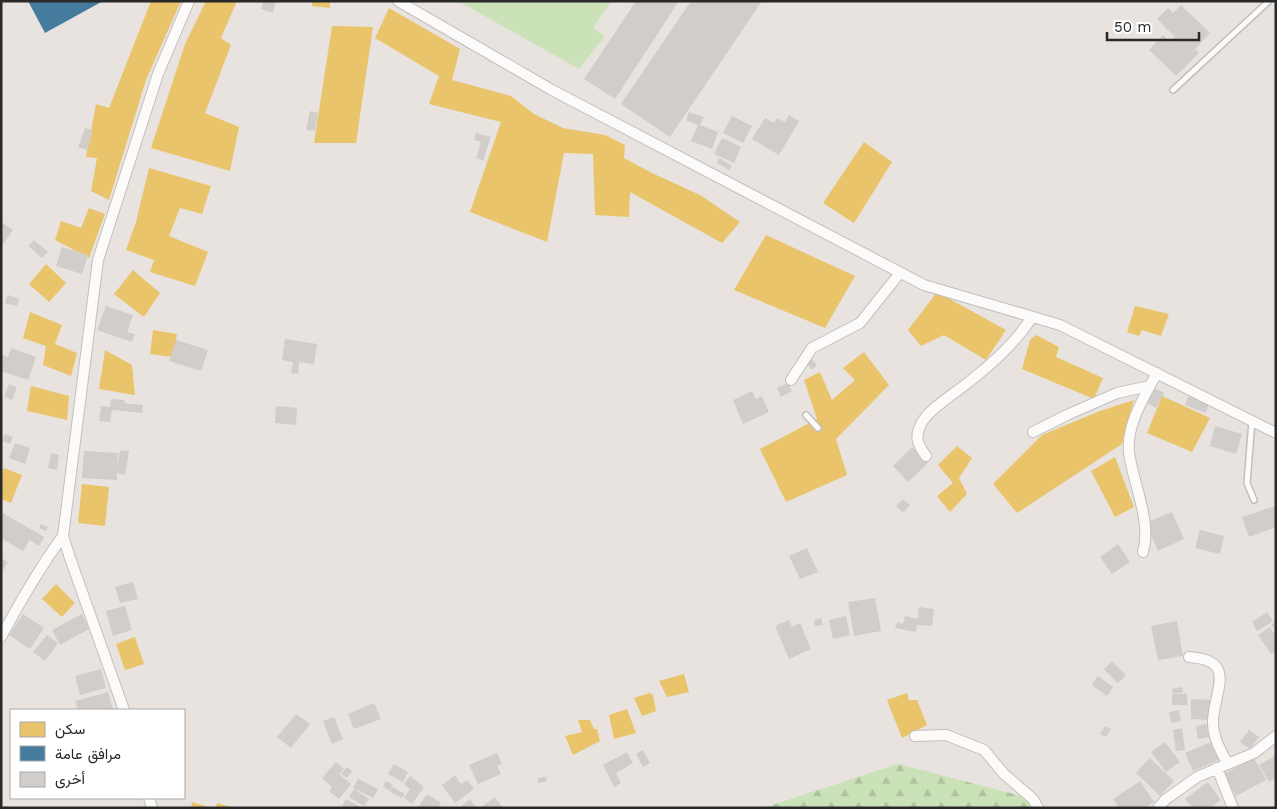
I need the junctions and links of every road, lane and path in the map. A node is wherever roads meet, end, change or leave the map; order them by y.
1 (189, 1) edge
2 (398, 1) edge
3 (1269, 1) edge
4 (1173, 90) dead end
5 (900, 273) junction
6 (1032, 317) junction
7 (1157, 373) junction
8 (791, 380) dead end
9 (1150, 386) junction
10 (806, 415) dead end
11 (1252, 421) junction
12 (818, 428) dead end
13 (1034, 432) dead end
14 (1276, 433) edge
15 (926, 456) dead end
16 (1254, 500) dead end
17 (63, 536) junction
18 (1143, 552) dead end
19 (1, 637) edge
20 (1189, 657) dead end
21 (124, 709) edge
22 (915, 736) dead end
23 (1276, 736) edge
24 (1227, 763) junction
25 (1217, 768) junction
26 (1038, 808) edge
27 (1158, 808) edge
28 (1233, 808) edge

1 - 17 street
2 - 5 street
3 - 4 lane
5 - 6 street
5 - 8 street
6 - 7 street
6 - 15 street
7 - 9 street
7 - 11 street
9 - 13 street
9 - 18 street
10 - 12 lane
11 - 14 street
11 - 16 lane
17 - 19 street
17 - 21 street
20 - 24 street
22 - 26 street
23 - 24 street
24 - 25 street
25 - 27 street
25 - 28 street

